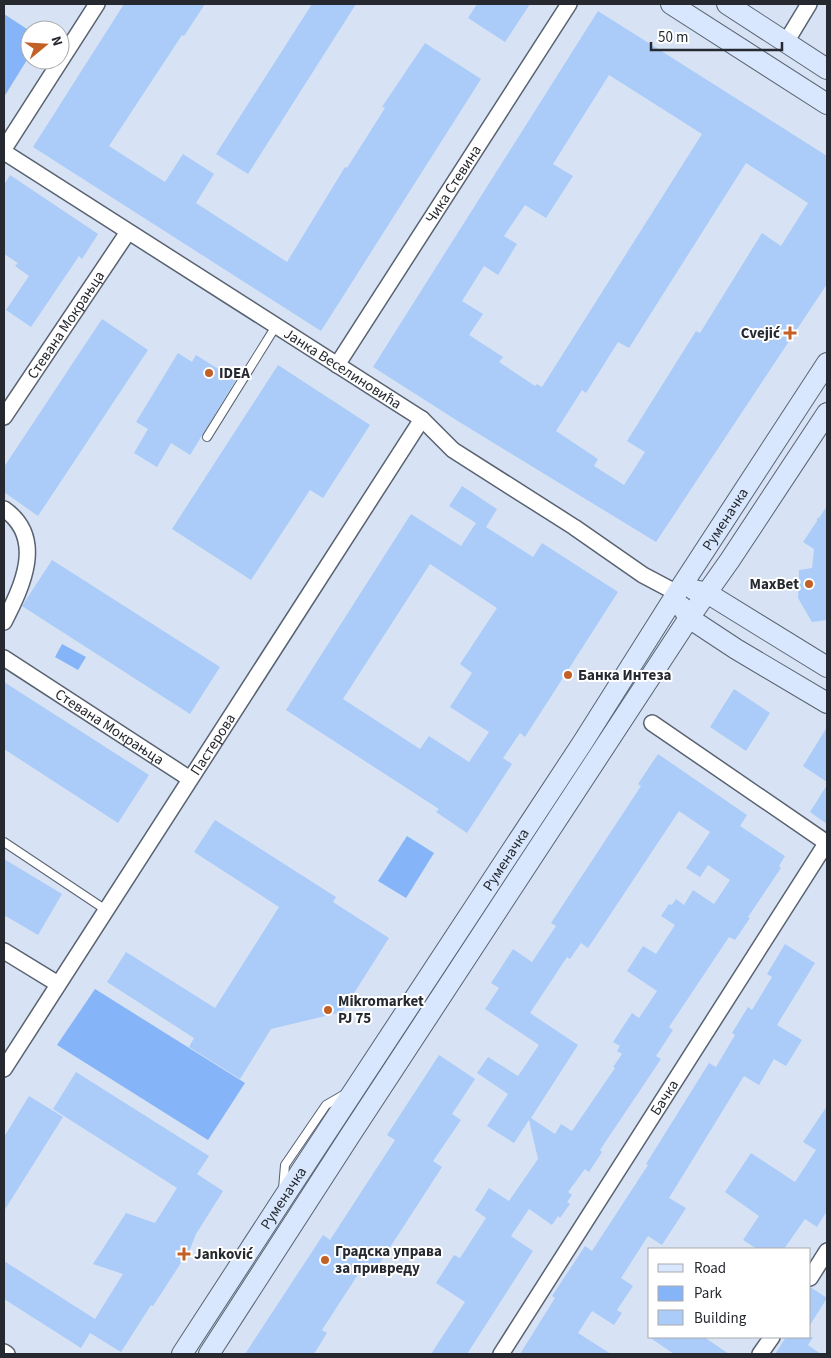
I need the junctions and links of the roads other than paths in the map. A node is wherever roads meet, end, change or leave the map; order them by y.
1 (97, 4) edge
2 (569, 4) edge
3 (671, 4) edge
4 (727, 4) edge
5 (810, 4) edge
6 (786, 42) junction
7 (827, 68) edge
8 (827, 104) edge
9 (4, 150) edge
10 (128, 232) junction
11 (276, 326) junction
12 (827, 363) edge
13 (337, 365) junction
14 (827, 413) edge
15 (4, 417) edge
16 (422, 419) junction
17 (207, 437) dead end
18 (4, 509) edge
19 (677, 593) junction
20 (706, 593) junction
21 (689, 618) junction
22 (4, 622) edge
23 (4, 658) edge
24 (827, 667) edge
25 (827, 702) edge
26 (652, 723) dead end
27 (190, 778) junction
28 (4, 842) edge
29 (827, 843) edge
30 (106, 910) junction
31 (4, 951) edge
32 (58, 984) junction
33 (4, 1069) edge
34 (827, 1251) edge
35 (811, 1276) edge
36 (771, 1338) edge
37 (4, 1352) edge
38 (8, 1354) edge
39 (182, 1354) edge
40 (209, 1354) edge
41 (502, 1354) edge
42 (760, 1354) edge

1 - 9 street
2 - 13 street, Чика Стевина
3 - 8 street
4 - 6 street
5 - 6 street
6 - 7 street
9 - 10 street, Јанка Веселиновића
10 - 11 street, Јанка Веселиновића
10 - 15 street, Стевана Мокрањца
11 - 13 street, Јанка Веселиновића
11 - 17 lane
12 - 19 street, Руменачка
13 - 16 street, Јанка Веселиновића
14 - 20 street, Руменачка
16 - 19 street, Јанка Веселиновића
16 - 27 street, Пастерова
18 - 22 street
19 - 20 street
19 - 21 street
19 - 39 street, Руменачка
20 - 21 street, Руменачка
20 - 24 street
21 - 25 street
21 - 40 street, Руменачка
23 - 27 street, Стевана Мокрањца
26 - 29 street
27 - 30 street, Пастерова
28 - 30 lane
29 - 41 street, Бачка
30 - 32 street, Пастерова
31 - 32 street
32 - 33 street, Пастерова
34 - 35 street
36 - 42 street
37 - 38 street

